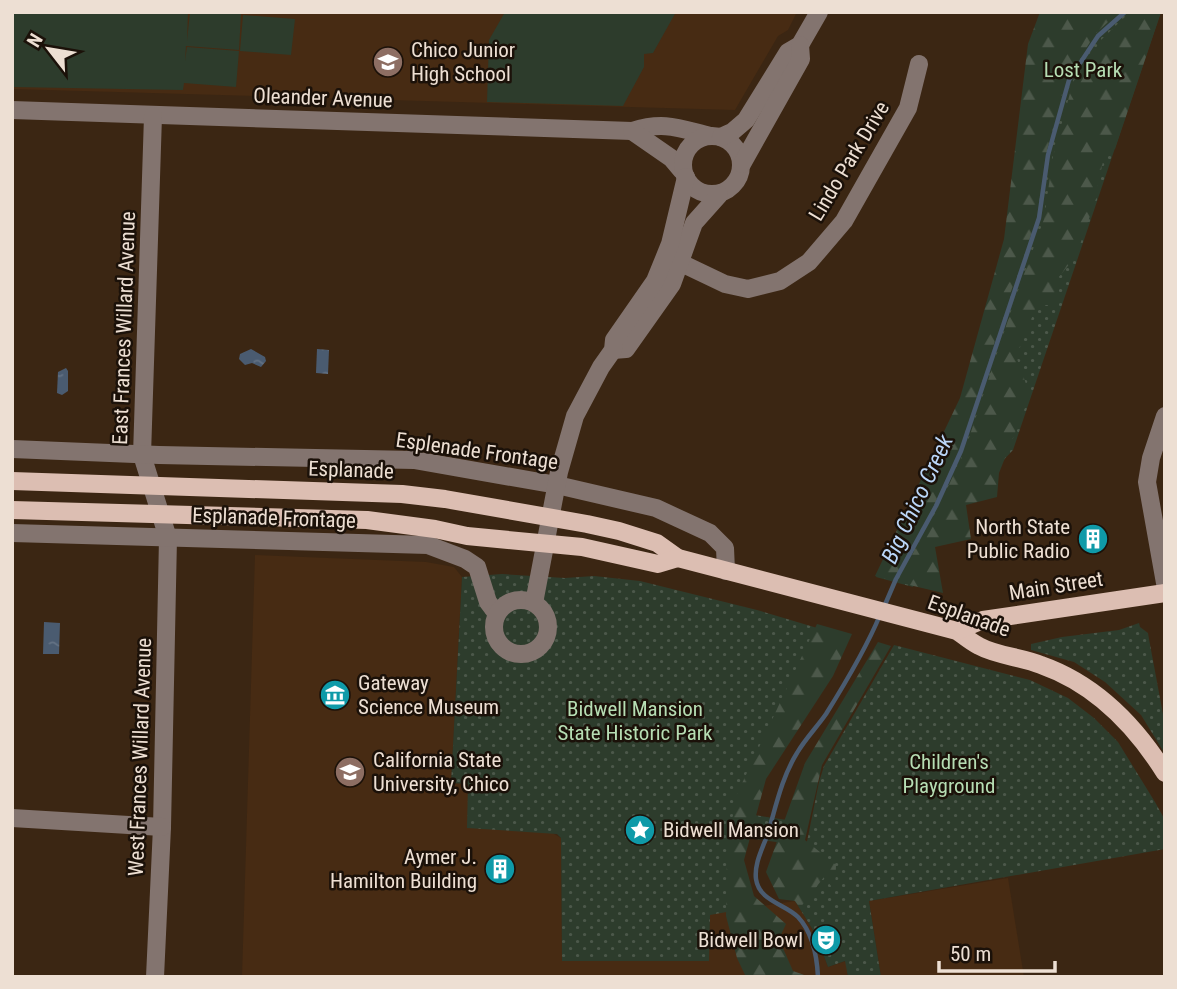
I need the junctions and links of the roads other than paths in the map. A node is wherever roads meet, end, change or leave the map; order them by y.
1 (819, 12) edge
2 (800, 45) junction
3 (919, 64) dead end
4 (12, 110) edge
5 (153, 116) junction
6 (632, 131) junction
7 (715, 136) junction
8 (742, 164) junction
9 (684, 174) junction
10 (719, 195) junction
11 (681, 263) junction
12 (613, 350) junction
13 (1165, 416) edge
14 (12, 449) edge
15 (142, 454) junction
16 (12, 481) edge
17 (557, 485) junction
18 (152, 486) junction
19 (12, 510) edge
20 (161, 514) junction
21 (551, 517) junction
22 (12, 533) edge
23 (168, 538) junction
24 (545, 542) junction
25 (678, 558) junction
26 (726, 571) junction
27 (1165, 583) edge
28 (1165, 593) edge
29 (534, 603) junction
30 (497, 614) junction
31 (957, 631) junction
32 (1165, 773) edge
33 (12, 818) edge
34 (162, 827) junction
35 (155, 977) edge

1 - 2 street
2 - 7 street
2 - 8 street
3 - 11 street, Lindo Park Drive
4 - 5 street, Oleander Avenue
5 - 6 street, Oleander Avenue
5 - 15 street, East Frances Willard Avenue
6 - 7 street, Oleander Avenue
6 - 9 street
7 - 8 street
7 - 9 street
8 - 10 street
9 - 10 street
9 - 12 street
10 - 11 street
11 - 12 street
12 - 17 street
13 - 27 street
14 - 15 street
15 - 17 street, Esplenade Frontage
15 - 18 street, East Frances Willard Avenue
16 - 18 main road, Esplanade
17 - 21 street
17 - 26 street, Esplenade Frontage
18 - 20 street, East Frances Willard Avenue
18 - 21 main road, Esplanade
19 - 20 main road, Esplanade
20 - 23 street, East Frances Willard Avenue
20 - 24 main road, Esplanade
21 - 24 street
21 - 25 main road, Esplanade
22 - 23 street, Esplanade Frontage
23 - 30 street, Esplanade Frontage
23 - 34 street, West Frances Willard Avenue
24 - 25 main road, Esplanade
24 - 29 street
25 - 26 main road, Esplanade
26 - 31 main road, Esplanade
28 - 31 main road, Main Street
29 - 30 street
29 - 30 street
31 - 32 main road, Esplanade
33 - 34 street
34 - 35 street, West Frances Willard Avenue

